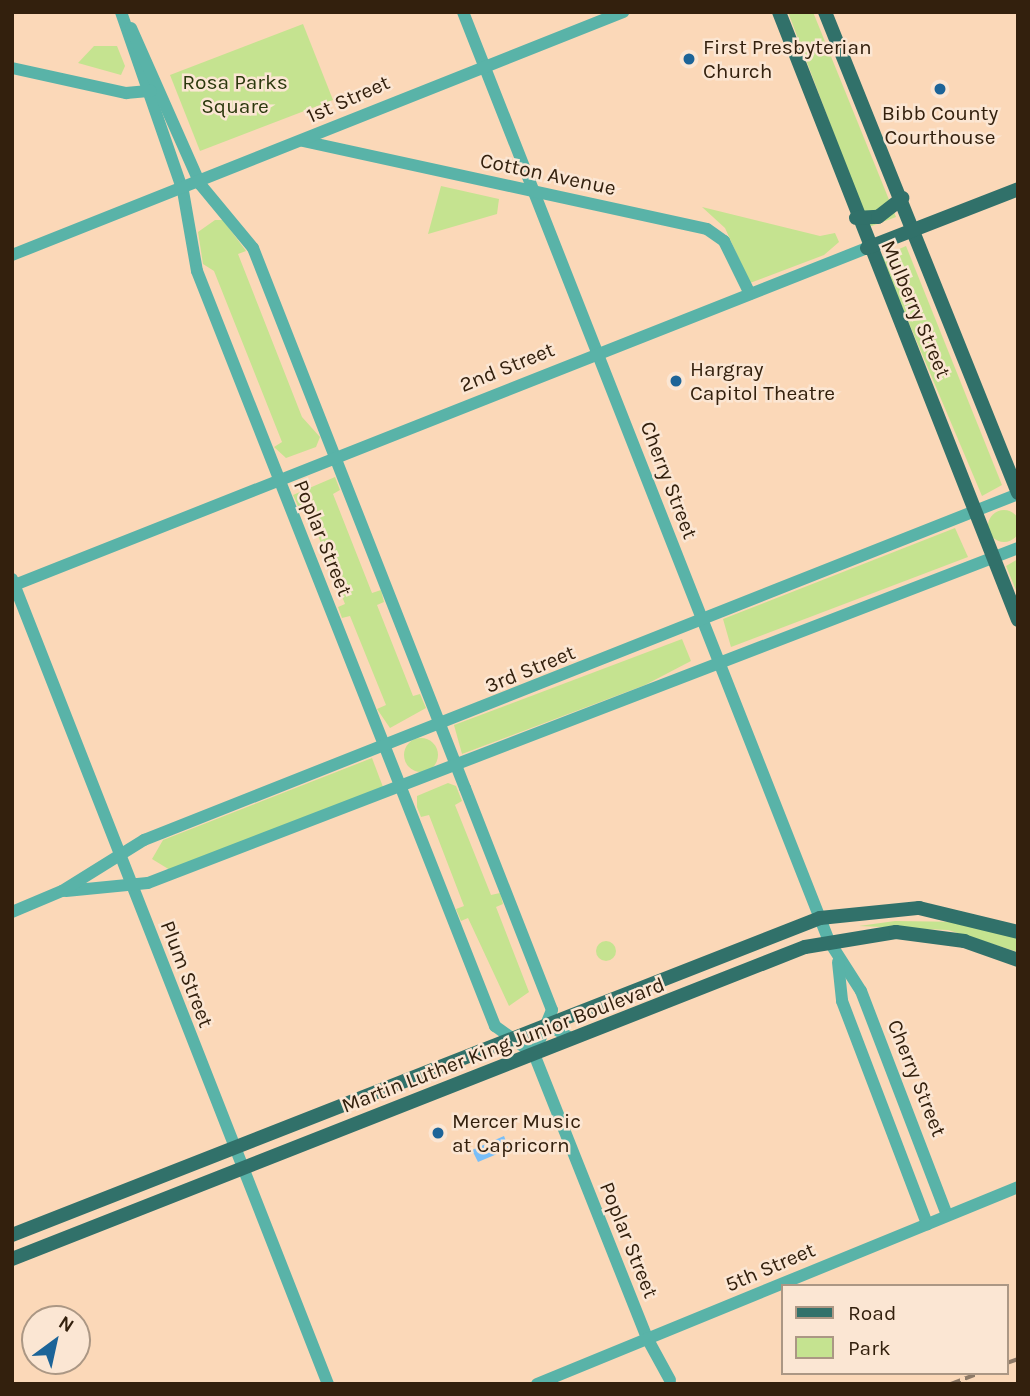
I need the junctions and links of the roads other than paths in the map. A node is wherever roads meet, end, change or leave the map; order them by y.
1 (122, 12) edge
2 (463, 12) edge
3 (623, 12) edge
4 (779, 12) edge
5 (825, 12) edge
6 (484, 65) junction
7 (12, 68) edge
8 (161, 89) junction
9 (144, 92) junction
10 (303, 141) junction
11 (200, 184) junction
12 (1018, 188) edge
13 (533, 190) junction
14 (183, 191) junction
15 (902, 198) junction
16 (856, 218) junction
17 (915, 230) junction
18 (867, 248) junction
19 (12, 255) edge
20 (750, 294) junction
21 (597, 356) junction
22 (334, 456) junction
23 (279, 478) junction
24 (1018, 493) edge
25 (974, 509) junction
26 (1018, 548) edge
27 (994, 559) junction
28 (13, 583) edge
29 (703, 618) junction
30 (1018, 620) edge
31 (720, 662) junction
32 (438, 724) junction
33 (387, 745) junction
34 (454, 766) junction
35 (403, 786) junction
36 (120, 853) junction
37 (132, 885) junction
38 (62, 891) junction
39 (12, 912) edge
40 (820, 918) junction
41 (1018, 932) edge
42 (829, 941) junction
43 (1018, 960) edge
44 (838, 962) junction
45 (547, 1024) junction
46 (509, 1039) junction
47 (572, 1039) junction
48 (534, 1054) junction
49 (234, 1146) junction
50 (932, 1169) junction
51 (245, 1170) junction
52 (909, 1177) junction
53 (1018, 1187) edge
54 (947, 1215) junction
55 (927, 1224) junction
56 (12, 1235) edge
57 (12, 1259) edge
58 (647, 1338) junction
59 (665, 1382) edge
60 (328, 1384) edge
61 (537, 1384) edge

1 - 8 street, Poplar Street
1 - 9 street, Poplar Street
2 - 6 street, Cherry Street
3 - 6 street, 1st Street
4 - 16 main road, Mulberry Street
5 - 15 main road, Mulberry Street
6 - 10 street, 1st Street
6 - 13 street, Cherry Street
7 - 9 street
8 - 9 street
8 - 11 street, Poplar Street
9 - 14 street, Poplar Street
10 - 11 street, 1st Street
10 - 13 street, Cotton Avenue
11 - 14 street, 1st Street
11 - 22 street, Poplar Street
12 - 17 main road, 2nd Street
13 - 20 street, Cotton Avenue
13 - 21 street, Cherry Street
14 - 19 street, 1st Street
14 - 23 street, Poplar Street
15 - 16 main road
15 - 17 main road, Mulberry Street
16 - 18 main road, Mulberry Street
17 - 18 main road, 2nd Street
17 - 24 main road, Mulberry Street
18 - 20 street, 2nd Street
18 - 25 main road, Mulberry Street
20 - 21 street, 2nd Street
21 - 22 street, 2nd Street
21 - 29 street, Cherry Street
22 - 23 street, 2nd Street
22 - 32 street, Poplar Street
23 - 28 street, 2nd Street
23 - 33 street, Poplar Street
24 - 25 street, 3rd Street
25 - 27 main road, Mulberry Street
25 - 29 street, 3rd Street
26 - 27 street, 3rd Street
27 - 30 main road, Mulberry Street
27 - 31 street, 3rd Street
28 - 36 street, Plum Street
29 - 31 street, Cherry Street
29 - 32 street, 3rd Street
31 - 34 street, 3rd Street
31 - 40 street, Cherry Street
32 - 33 street, 3rd Street
32 - 34 street, Poplar Street
33 - 35 street, Poplar Street
33 - 36 street, 3rd Street
34 - 35 street, 3rd Street
34 - 45 street, Poplar Street
35 - 37 street, 3rd Street
35 - 46 street, Poplar Street
36 - 37 street, Plum Street
36 - 38 street, 3rd Street
37 - 38 street, 3rd Street
37 - 49 street, Plum Street
38 - 39 street, 3rd Street
40 - 41 main road, Martin Luther King Junior Boulevard
40 - 42 street, Cherry Street
40 - 45 main road, Martin Luther King Junior Boulevard
42 - 43 main road, Martin Luther King Junior Boulevard
42 - 44 street, Cherry Street
42 - 47 main road, Martin Luther King Junior Boulevard
44 - 50 street, Cherry Street
44 - 52 street, Cherry Street
45 - 46 main road, Martin Luther King Junior Boulevard
45 - 47 street
45 - 48 street, Poplar Street
46 - 48 street, Poplar Street
46 - 49 main road, Martin Luther King Junior Boulevard
47 - 48 main road, Martin Luther King Junior Boulevard
48 - 51 main road, Martin Luther King Junior Boulevard
48 - 58 street, Poplar Street
49 - 51 street, Plum Street
49 - 56 main road, Martin Luther King Junior Boulevard
50 - 52 street
50 - 54 street, Cherry Street
51 - 57 main road, Martin Luther King Junior Boulevard
51 - 60 street, Plum Street
52 - 55 street, Cherry Street
53 - 54 street, 5th Street
54 - 55 street, 5th Street
55 - 58 street, 5th Street
58 - 59 street, Poplar Street
58 - 61 street, 5th Street

